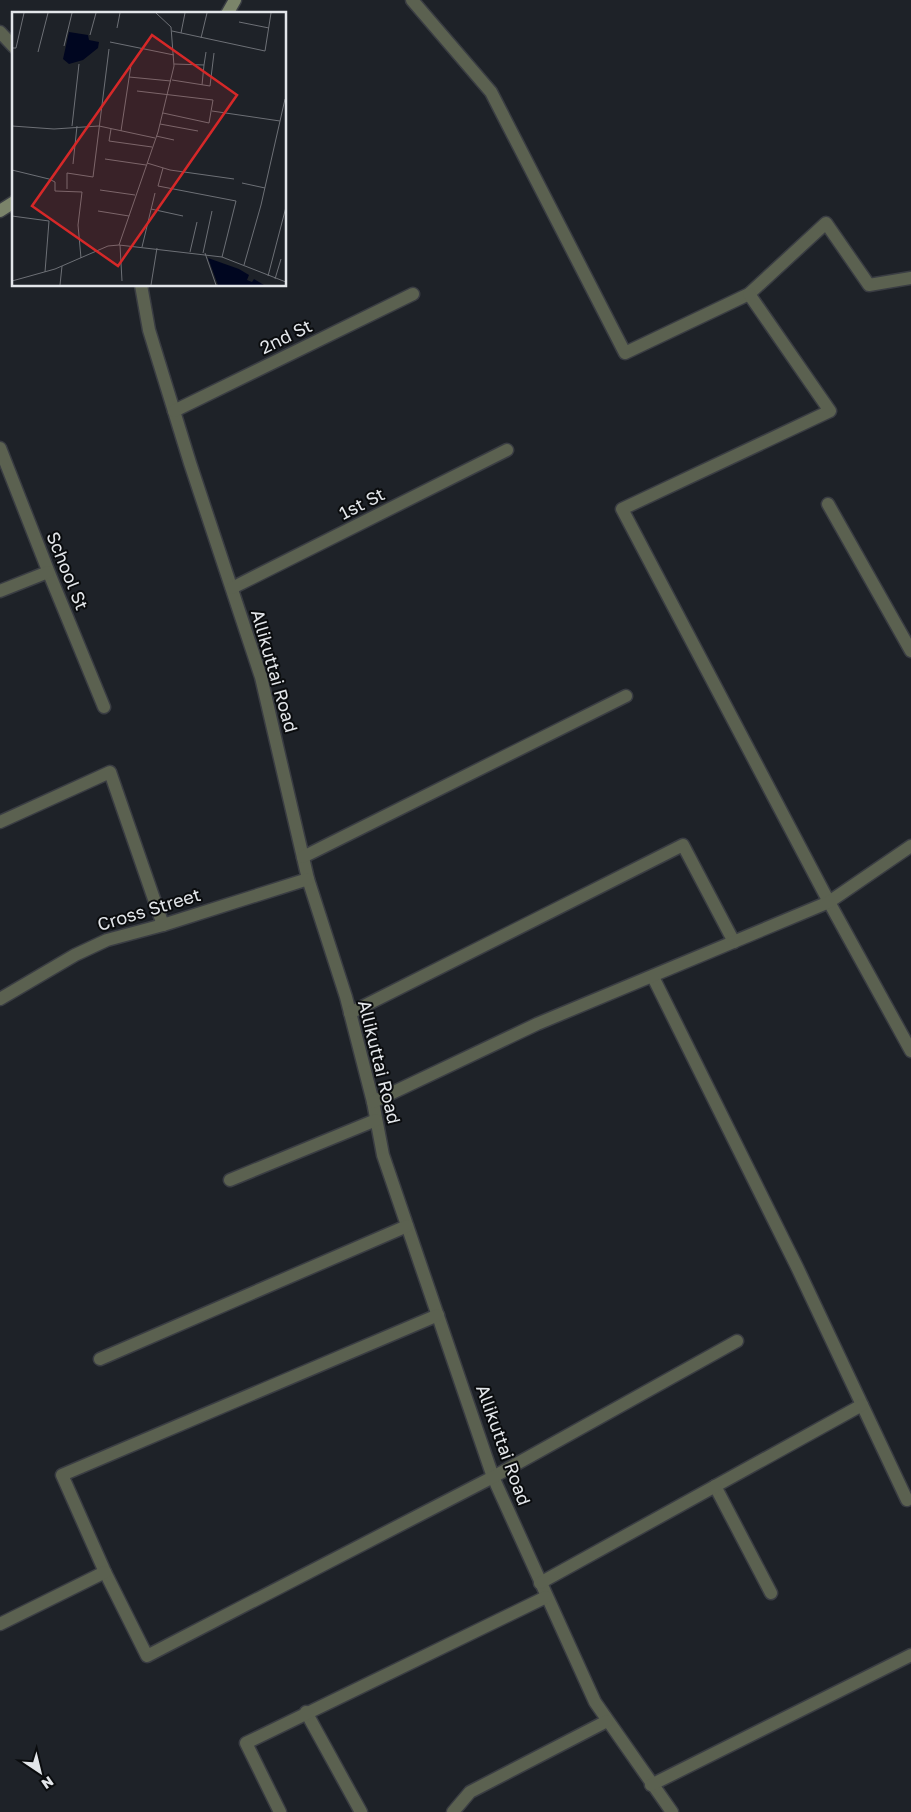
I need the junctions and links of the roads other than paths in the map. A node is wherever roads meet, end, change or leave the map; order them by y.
1 (235, 0) edge
2 (412, 0) edge
3 (228, 12) edge
4 (0, 32) edge
5 (12, 45) edge
6 (12, 203) edge
7 (0, 211) edge
8 (911, 278) edge
9 (141, 286) edge
10 (413, 294) dead end
11 (749, 294) junction
12 (174, 412) junction
13 (0, 448) edge
14 (507, 450) dead end
15 (828, 504) dead end
16 (48, 572) junction
17 (232, 588) junction
18 (0, 591) edge
19 (911, 651) edge
20 (626, 696) dead end
21 (104, 707) dead end
22 (0, 822) edge
23 (911, 846) edge
24 (303, 857) junction
25 (308, 879) junction
26 (829, 902) junction
27 (162, 925) junction
28 (734, 942) junction
29 (652, 977) junction
30 (4, 996) edge
31 (350, 1013) junction
32 (911, 1051) edge
33 (373, 1102) junction
34 (376, 1120) junction
35 (230, 1180) dead end
36 (408, 1226) junction
37 (438, 1315) junction
38 (737, 1341) dead end
39 (100, 1359) dead end
40 (862, 1406) junction
41 (493, 1477) junction
42 (716, 1486) junction
43 (907, 1500) dead end
44 (105, 1572) junction
45 (540, 1583) junction
46 (771, 1593) dead end
47 (546, 1597) junction
48 (0, 1624) edge
49 (911, 1654) edge
50 (306, 1712) junction
51 (607, 1721) junction
52 (651, 1785) junction
53 (280, 1812) edge
54 (361, 1812) edge
55 (452, 1812) edge
56 (672, 1812) edge

1 - 3 main road
2 - 11 street
4 - 5 street
6 - 7 main road
8 - 11 street
9 - 12 street, Allikuttai Road
10 - 12 street, 2nd St
11 - 26 street
12 - 17 street, Allikuttai Road
13 - 16 street, School St
14 - 17 street, 1st St
15 - 19 street
16 - 18 street
16 - 21 street, School St
17 - 24 street, Allikuttai Road
20 - 24 street
22 - 27 street
23 - 26 street
24 - 25 street, Allikuttai Road
25 - 27 street, Cross Street
25 - 31 street, Allikuttai Road
26 - 28 street
26 - 32 street
27 - 30 street, Cross Street
28 - 29 street
28 - 31 street
29 - 33 street
29 - 40 street
31 - 33 street, Allikuttai Road
33 - 34 street, Allikuttai Road
34 - 35 street
34 - 36 street, Allikuttai Road
36 - 37 street, Allikuttai Road
36 - 39 street
37 - 41 street, Allikuttai Road
37 - 44 street
38 - 41 street
40 - 42 street
40 - 43 street
41 - 44 street
41 - 45 street, Allikuttai Road
42 - 45 street
42 - 46 street
44 - 48 street
45 - 47 street, Allikuttai Road
47 - 50 street
47 - 51 street, Allikuttai Road
49 - 52 street
50 - 53 street
50 - 54 street
51 - 52 street, Allikuttai Road
51 - 55 street
52 - 56 street, Allikuttai Road

